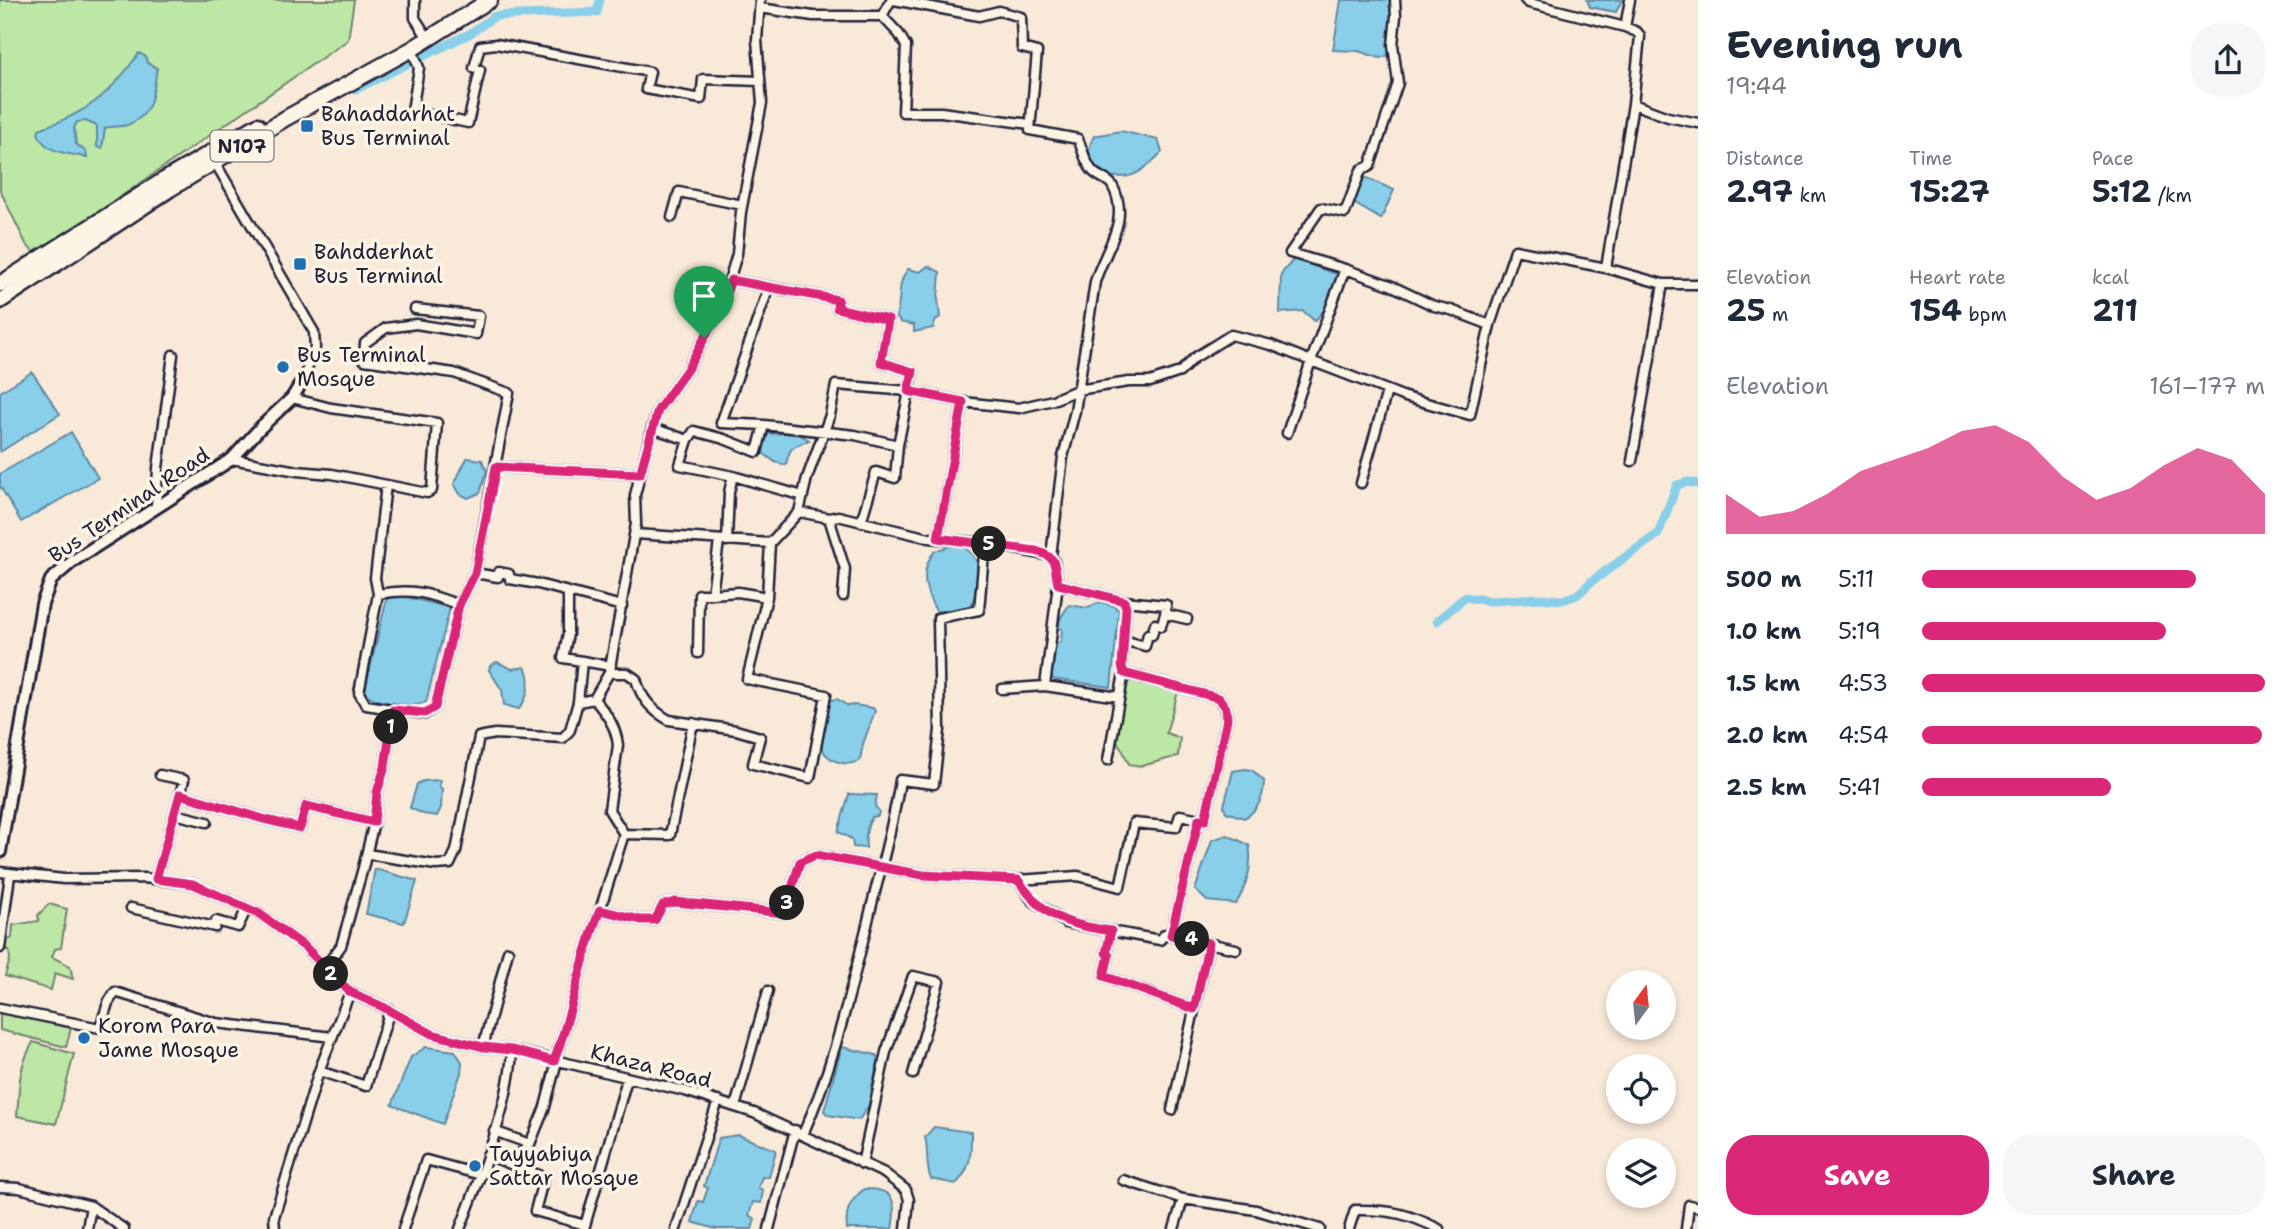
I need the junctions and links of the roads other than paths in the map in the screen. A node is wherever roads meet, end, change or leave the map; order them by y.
1 (415, 0) edge
2 (478, 0) edge
3 (490, 0) edge
4 (892, 0) edge
5 (1395, 0) edge
6 (1525, 0) edge
7 (1630, 0) edge
8 (760, 4) edge
9 (882, 16) junction
10 (1625, 27) junction
11 (424, 32) junction
12 (412, 49) junction
13 (760, 81) junction
14 (1633, 104) junction
15 (1030, 124) junction
16 (1698, 124) edge
17 (213, 158) junction
18 (742, 205) junction
19 (672, 217) dead end
20 (1606, 268) junction
21 (1345, 269) junction
22 (731, 280) junction
23 (0, 284) edge
24 (1663, 284) junction
25 (1698, 284) edge
26 (769, 287) junction
27 (0, 301) edge
28 (415, 309) dead end
29 (1490, 325) junction
30 (173, 355) dead end
31 (1311, 361) junction
32 (302, 382) joint
33 (1077, 390) junction
34 (908, 391) junction
35 (1387, 391) junction
36 (292, 398) junction
37 (963, 402) junction
38 (764, 425) junction
39 (652, 428) junction
40 (822, 432) junction
41 (1287, 433) dead end
42 (688, 440) junction
43 (898, 445) junction
44 (232, 459) junction
45 (1632, 461) dead end
46 (496, 467) junction
47 (640, 474) junction
48 (733, 476) junction
49 (1361, 483) dead end
50 (386, 485) junction
51 (803, 496) junction
52 (156, 507) junction
53 (799, 512) junction
54 (829, 518) junction
55 (861, 522) junction
56 (635, 534) junction
57 (938, 538) junction
58 (723, 541) junction
59 (770, 543) junction
60 (985, 543) junction
61 (1051, 556) junction
62 (475, 573) junction
63 (1058, 584) junction
64 (568, 592) junction
65 (378, 594) junction
66 (712, 594) junction
67 (843, 596) dead end
68 (767, 597) junction
69 (1124, 601) junction
70 (459, 605) junction
71 (622, 606) junction
72 (1165, 614) junction
73 (1187, 619) dead end
74 (1123, 640) junction
75 (698, 653) dead end
76 (582, 660) junction
77 (610, 670) junction
78 (1124, 673) junction
79 (1045, 686) junction
80 (1002, 690) dead end
81 (1119, 697) junction
82 (594, 699) junction
83 (578, 702) junction
84 (393, 710) junction
85 (693, 723) junction
86 (1108, 760) dead end
87 (160, 775) dead end
88 (180, 794) junction
89 (175, 814) junction
90 (1199, 819) junction
91 (207, 822) dead end
92 (374, 822) junction
93 (624, 834) junction
94 (0, 852) edge
95 (367, 854) junction
96 (881, 868) junction
97 (0, 872) edge
98 (10, 875) junction
99 (156, 879) junction
100 (1018, 880) junction
101 (131, 908) dead end
102 (247, 908) junction
103 (600, 910) junction
104 (1111, 931) junction
105 (1171, 935) junction
106 (1209, 943) junction
107 (0, 948) edge
108 (1236, 949) dead end
109 (508, 951) dead end
110 (325, 967) junction
111 (768, 991) dead end
112 (350, 992) junction
113 (0, 1008) edge
114 (1194, 1009) junction
115 (390, 1010) junction
116 (332, 1037) junction
117 (483, 1047) junction
118 (512, 1050) junction
119 (555, 1061) junction
120 (319, 1071) junction
121 (913, 1074) dead end
122 (627, 1079) junction
123 (718, 1101) junction
124 (735, 1107) junction
125 (1172, 1110) dead end
126 (494, 1131) junction
127 (799, 1132) junction
128 (530, 1144) junction
129 (487, 1156) junction
130 (510, 1164) junction
131 (862, 1164) junction
132 (481, 1174) junction
133 (1123, 1180) dead end
134 (0, 1187) edge
135 (1183, 1199) junction
136 (91, 1206) junction
137 (1698, 1207) edge
138 (585, 1227) edge
139 (87, 1229) edge
140 (124, 1229) edge
141 (275, 1229) edge
142 (403, 1229) edge
143 (460, 1229) edge
144 (676, 1229) edge
145 (769, 1229) edge
146 (906, 1229) edge
147 (1174, 1229) edge
148 (1320, 1229) edge
149 (1349, 1229) edge
150 (1439, 1229) edge
151 (1686, 1229) edge

1 - 11 street
2 - 11 highway, N107
3 - 12 highway, N107
4 - 9 street
4 - 15 street
5 - 21 street
6 - 10 street
7 - 10 street
8 - 9 street
8 - 13 street
9 - 15 street
10 - 14 street
11 - 17 highway, N107
12 - 13 street
12 - 17 highway, N107
13 - 18 street
14 - 16 street
14 - 20 street
15 - 33 street
17 - 23 highway, N107
17 - 27 highway, N107
17 - 32 street
18 - 19 street
18 - 22 street
20 - 24 street
20 - 29 street
21 - 29 street
21 - 31 street
22 - 26 street
22 - 39 street
24 - 25 street
24 - 45 street
26 - 34 street
26 - 38 street
28 - 46 street
29 - 35 street
30 - 52 street
31 - 33 street
31 - 35 street
31 - 41 street
32 - 36 main road, Bus Terminal Road
33 - 37 street
33 - 61 street
34 - 37 street
34 - 40 street
34 - 43 street
35 - 49 street
36 - 44 main road, Bus Terminal Road
36 - 50 street
37 - 57 street
38 - 40 street
38 - 42 street
39 - 42 street
39 - 47 street
40 - 43 street
40 - 51 street
42 - 48 street
43 - 55 street
44 - 50 street
44 - 52 main road, Bus Terminal Road
46 - 47 street
46 - 62 street
47 - 56 street
48 - 51 street
48 - 58 street
50 - 65 street
51 - 53 street
52 - 94 main road, Bus Terminal Road
53 - 54 street
53 - 59 street
54 - 55 street
54 - 67 street
55 - 57 street
56 - 58 street
56 - 71 street
57 - 60 street
58 - 59 street
58 - 66 street
59 - 68 street
60 - 61 street
60 - 96 street
61 - 63 street
62 - 64 street
62 - 70 street
63 - 69 street
63 - 79 street
64 - 71 street
64 - 76 street
65 - 70 street
65 - 84 street
66 - 68 street
66 - 75 street
68 - 85 street
69 - 72 street
69 - 74 street
70 - 84 street
71 - 77 street
72 - 73 street
72 - 74 street
74 - 78 street
76 - 77 street
76 - 83 street
77 - 82 street
77 - 85 street
78 - 81 street
78 - 90 street
79 - 80 street
79 - 81 street
81 - 86 street
82 - 83 street
82 - 93 street
83 - 95 street
84 - 92 street
85 - 93 street
87 - 88 street
88 - 89 street
88 - 92 street
89 - 91 street
89 - 99 street
90 - 100 street
90 - 105 street
92 - 95 street
93 - 103 street
95 - 110 street
96 - 100 street
96 - 103 street
96 - 127 street
97 - 98 street, Khaza Road
98 - 99 street, Khaza Road
98 - 107 street
99 - 102 street, Khaza Road
100 - 104 street
101 - 102 street
102 - 110 street, Khaza Road
103 - 119 street
104 - 105 street
104 - 114 street
105 - 106 street
106 - 108 street
106 - 114 street
109 - 117 street
110 - 112 street, Khaza Road
111 - 124 street
112 - 115 street, Khaza Road
112 - 116 street
113 - 116 street
114 - 125 street
115 - 117 street, Khaza Road
115 - 120 street
116 - 120 street
117 - 118 street, Khaza Road
118 - 119 street, Khaza Road
118 - 126 street
119 - 122 street, Khaza Road
119 - 128 street
120 - 141 street
121 - 131 street
122 - 123 street, Khaza Road
122 - 138 street
123 - 124 street, Khaza Road
123 - 144 street
124 - 127 street, Khaza Road
126 - 128 street
126 - 129 street
127 - 131 street, Khaza Road
127 - 145 street
128 - 130 street
129 - 130 street
129 - 132 street
130 - 138 street
131 - 146 street, Khaza Road
132 - 142 street
132 - 143 street
133 - 135 street
134 - 136 street
135 - 147 street
135 - 148 street
136 - 139 street
136 - 140 street
137 - 151 street
149 - 150 street

